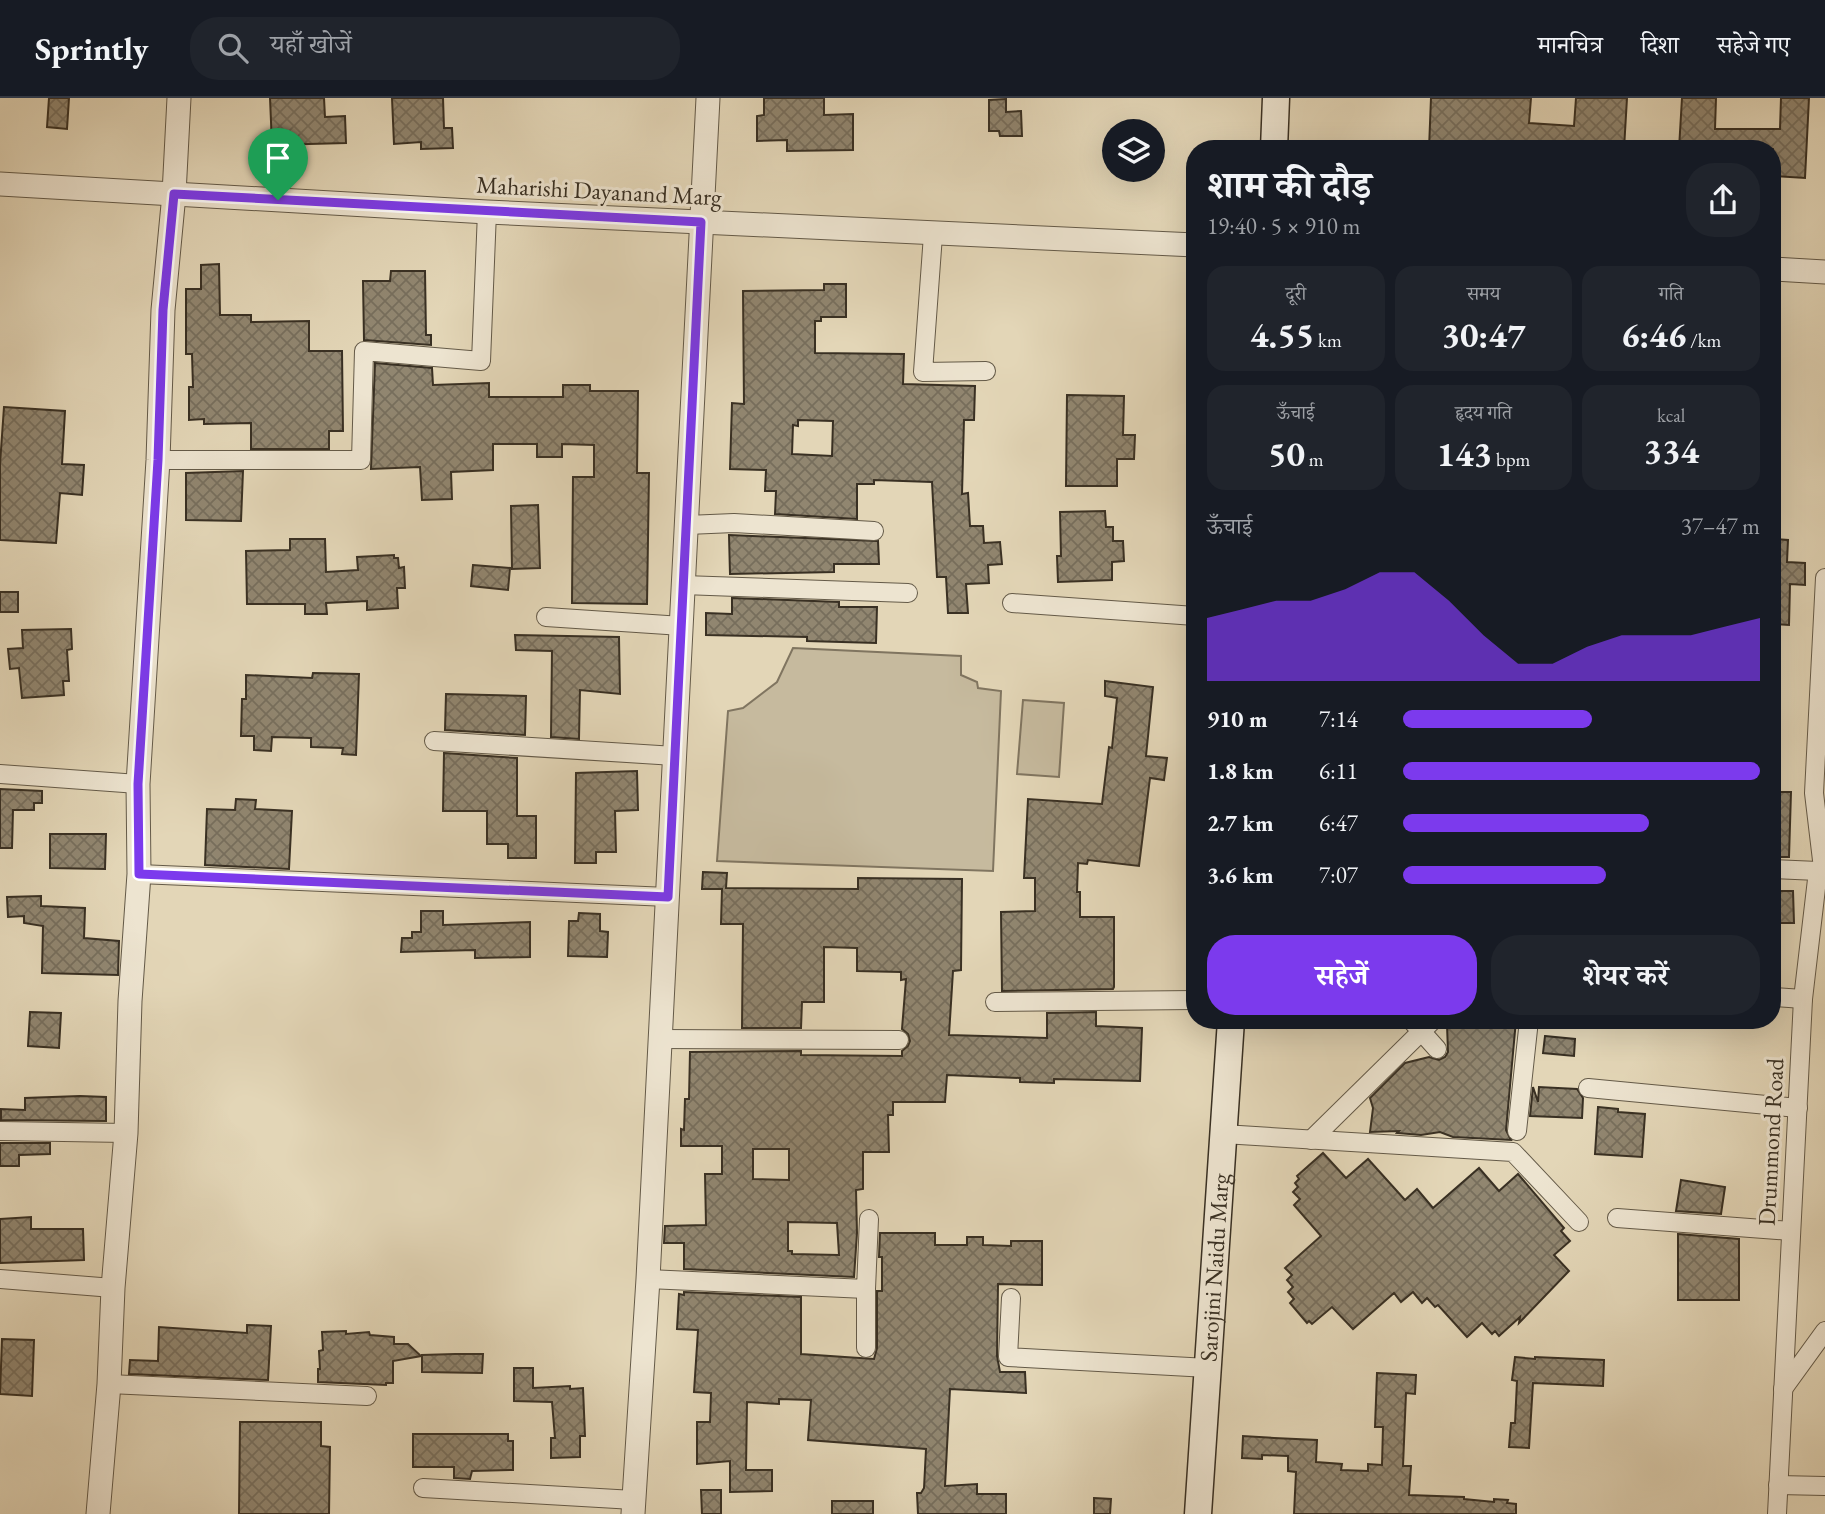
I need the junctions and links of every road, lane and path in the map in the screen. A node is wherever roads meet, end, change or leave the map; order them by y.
1 (179, 98) edge
2 (708, 98) edge
3 (1276, 98) edge
4 (1274, 140) edge
5 (0, 184) edge
6 (174, 194) junction
7 (487, 212) junction
8 (701, 222) junction
9 (933, 234) junction
10 (1186, 245) edge
11 (1781, 270) edge
12 (1825, 272) edge
13 (986, 371) dead end
14 (158, 460) junction
15 (687, 525) junction
16 (874, 531) dead end
17 (1825, 578) edge
18 (683, 584) junction
19 (908, 593) dead end
20 (1012, 603) dead end
21 (1186, 615) edge
22 (546, 617) dead end
23 (682, 626) junction
24 (1823, 667) edge
25 (434, 741) dead end
26 (675, 756) junction
27 (0, 774) edge
28 (138, 784) junction
29 (1819, 794) edge
30 (1781, 870) edge
31 (139, 874) junction
32 (1823, 875) edge
33 (668, 897) junction
34 (1781, 998) edge
35 (1803, 999) junction
36 (1186, 1000) edge
37 (995, 1002) dead end
38 (1230, 1029) edge
39 (1417, 1029) edge
40 (1425, 1029) edge
41 (1528, 1029) edge
42 (660, 1039) junction
43 (899, 1040) dead end
44 (1437, 1049) dead end
45 (1588, 1088) dead end
46 (1798, 1108) junction
47 (0, 1130) edge
48 (1517, 1131) dead end
49 (126, 1133) junction
50 (1223, 1134) junction
51 (1311, 1140) junction
52 (1617, 1218) dead end
53 (869, 1219) dead end
54 (1579, 1222) dead end
55 (1791, 1231) junction
56 (0, 1279) edge
57 (648, 1279) junction
58 (113, 1287) junction
59 (866, 1289) junction
60 (1011, 1298) dead end
61 (1825, 1331) edge
62 (866, 1348) dead end
63 (1208, 1368) junction
64 (109, 1384) junction
65 (1783, 1388) junction
66 (368, 1396) dead end
67 (1778, 1485) junction
68 (1825, 1486) edge
69 (423, 1488) dead end
70 (633, 1507) edge
71 (99, 1514) edge
72 (1198, 1514) edge
73 (1777, 1514) edge

1 - 6 street
2 - 8 street
3 - 4 main road
5 - 6 street, Maharishi Dayanand Marg
6 - 7 street, Maharishi Dayanand Marg
6 - 14 street
7 - 8 street, Maharishi Dayanand Marg
7 - 14 street
8 - 9 street, Maharishi Dayanand Marg
8 - 15 street
9 - 10 street, Maharishi Dayanand Marg
9 - 13 street
11 - 12 street
14 - 28 street
15 - 16 street
15 - 18 street
17 - 24 street, Drummond Road
18 - 19 street
18 - 23 street
20 - 21 street
22 - 23 street
23 - 26 street
24 - 29 street, Drummond Road
25 - 26 street
26 - 33 street
27 - 28 street
28 - 31 street
29 - 32 street, Drummond Road
30 - 32 street
31 - 33 street
31 - 49 street
32 - 35 street, Drummond Road
33 - 42 street
34 - 35 street
35 - 46 street, Drummond Road
36 - 37 street
38 - 50 main road, Sarojini Naidu Marg
39 - 51 street
40 - 44 street
41 - 48 street
42 - 43 street
42 - 57 street
45 - 46 street
46 - 55 street, Drummond Road
47 - 49 street
49 - 58 street
50 - 51 street
50 - 63 main road, Sarojini Naidu Marg
51 - 54 street
52 - 55 street
53 - 59 street
55 - 65 street, Drummond Road
56 - 58 street
57 - 59 street
57 - 70 street
58 - 64 street
59 - 62 street
60 - 63 street
61 - 65 street
63 - 72 main road, Sarojini Naidu Marg
64 - 66 street
64 - 71 street
65 - 67 street, Drummond Road
67 - 68 street
67 - 73 street, Drummond Road
69 - 70 street

